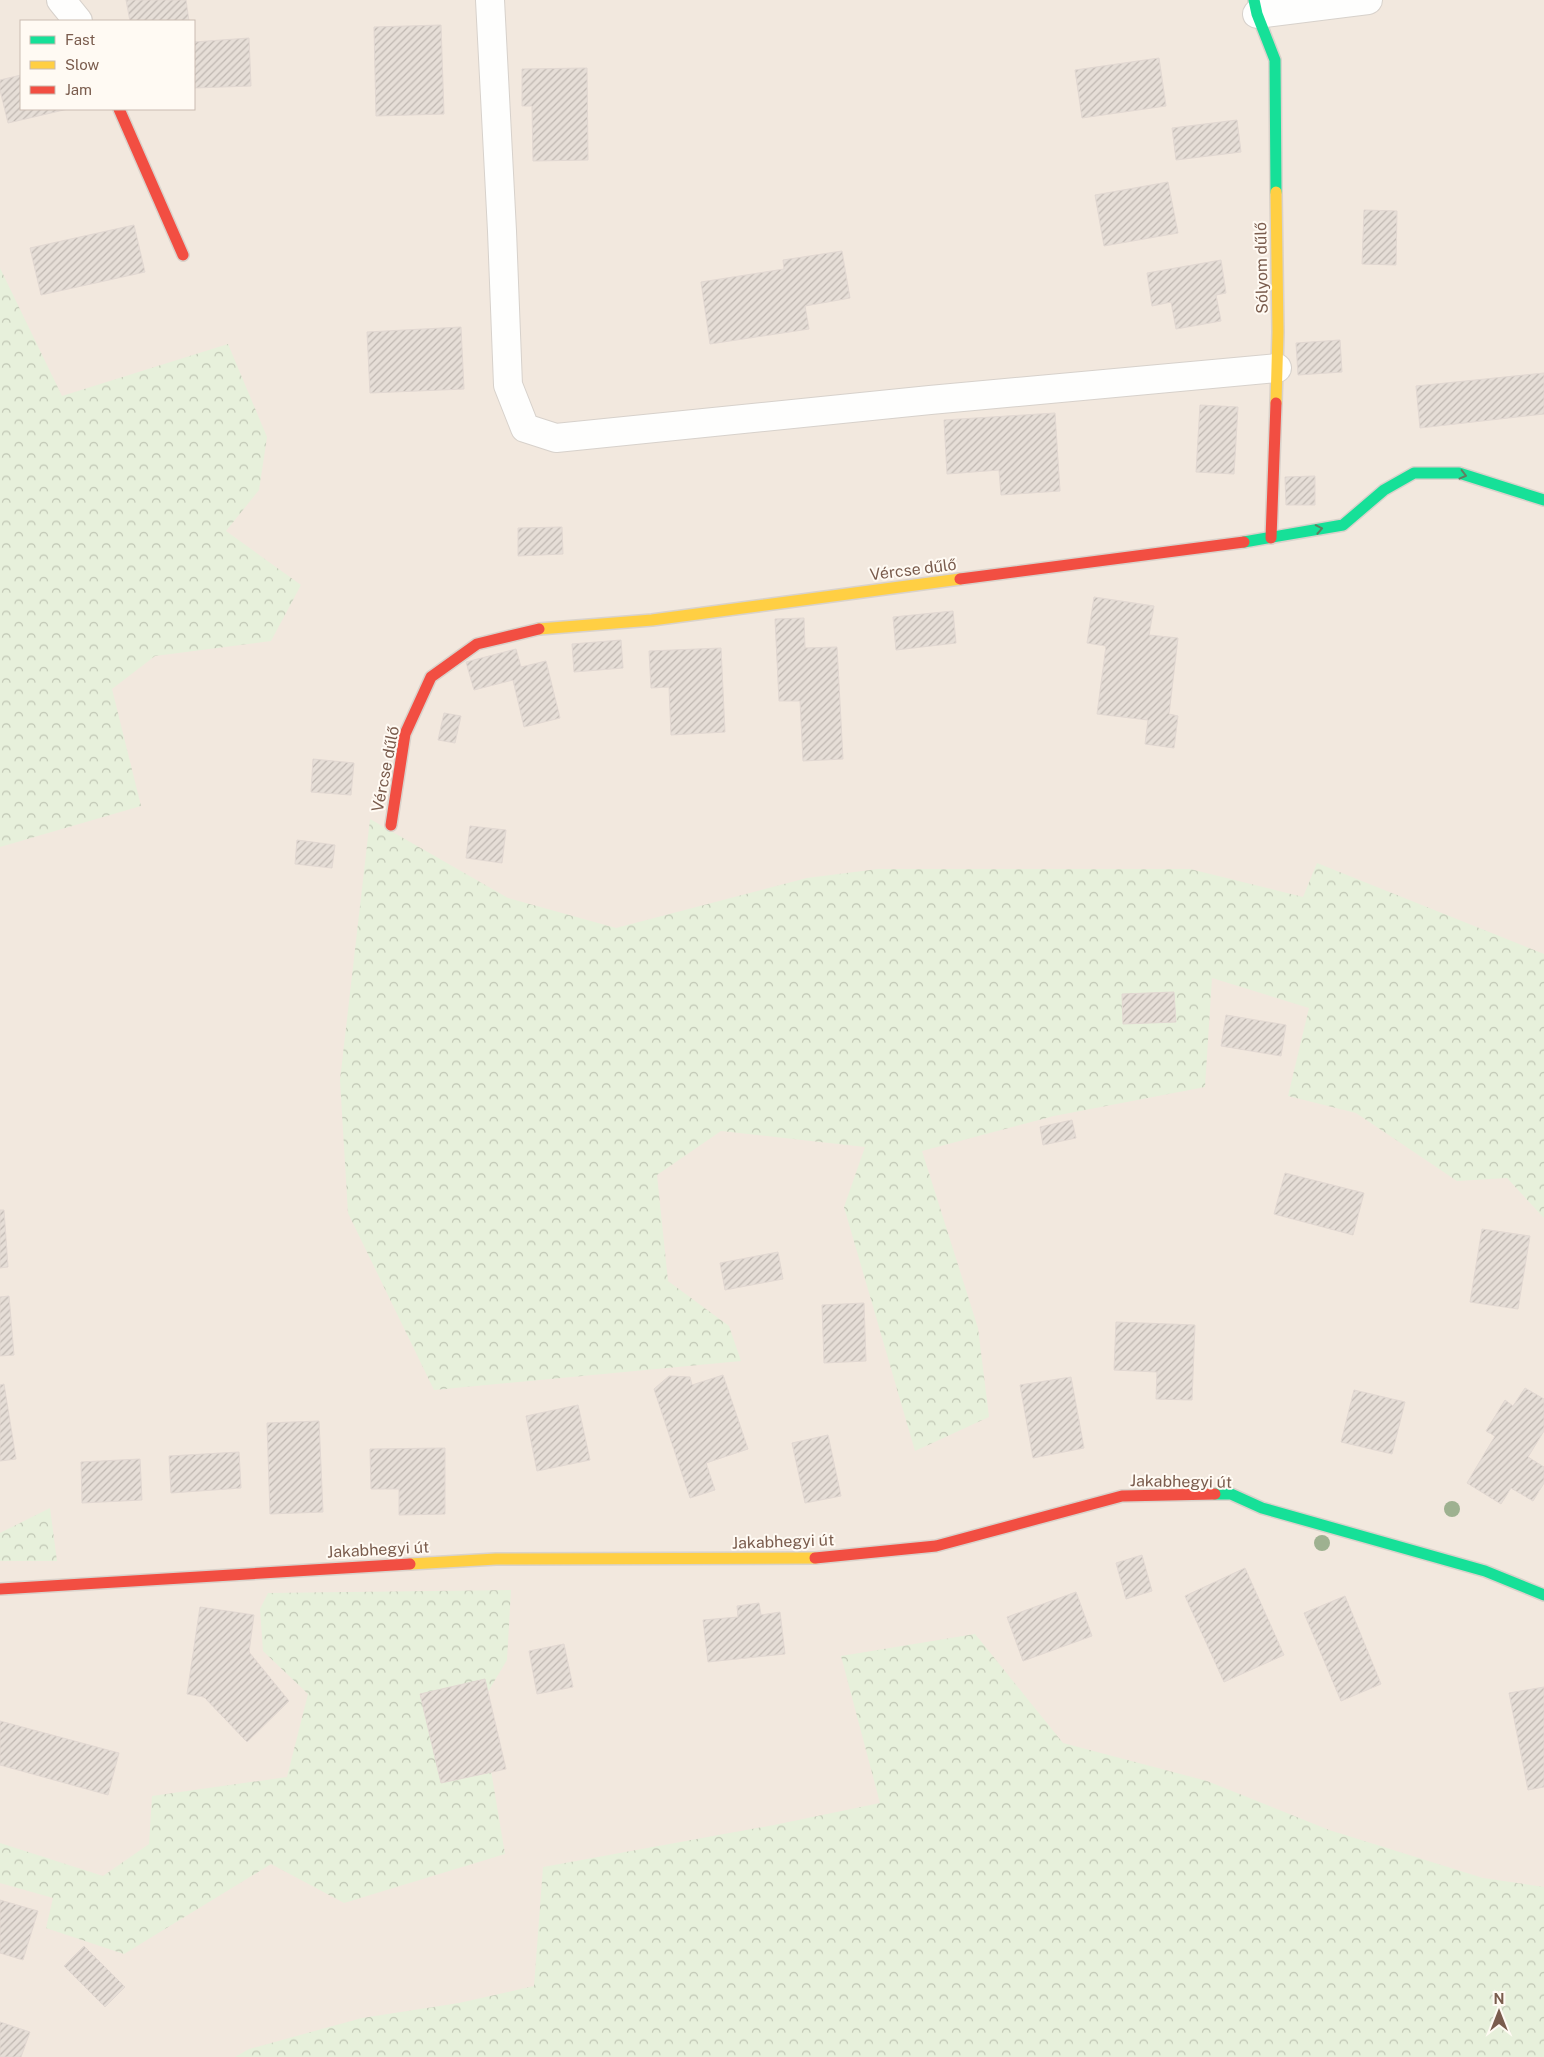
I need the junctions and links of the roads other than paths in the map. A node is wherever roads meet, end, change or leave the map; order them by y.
1 (61, 0) edge
2 (490, 0) edge
3 (1368, 0) edge
4 (1256, 7) edge
5 (77, 20) edge
6 (119, 110) edge
7 (182, 255) dead end
8 (1277, 368) junction
9 (1544, 500) edge
10 (1271, 538) junction
11 (391, 825) dead end
12 (0, 1589) edge
13 (1544, 1595) edge

1 - 5 street
2 - 8 street
3 - 4 street
4 - 8 street, Sólyom dűlő
6 - 7 street
8 - 10 street, Sólyom dűlő
10 -> 9 street, Vércse dűlő
10 - 11 street, Vércse dűlő
12 - 13 street, Jakabhegyi út

